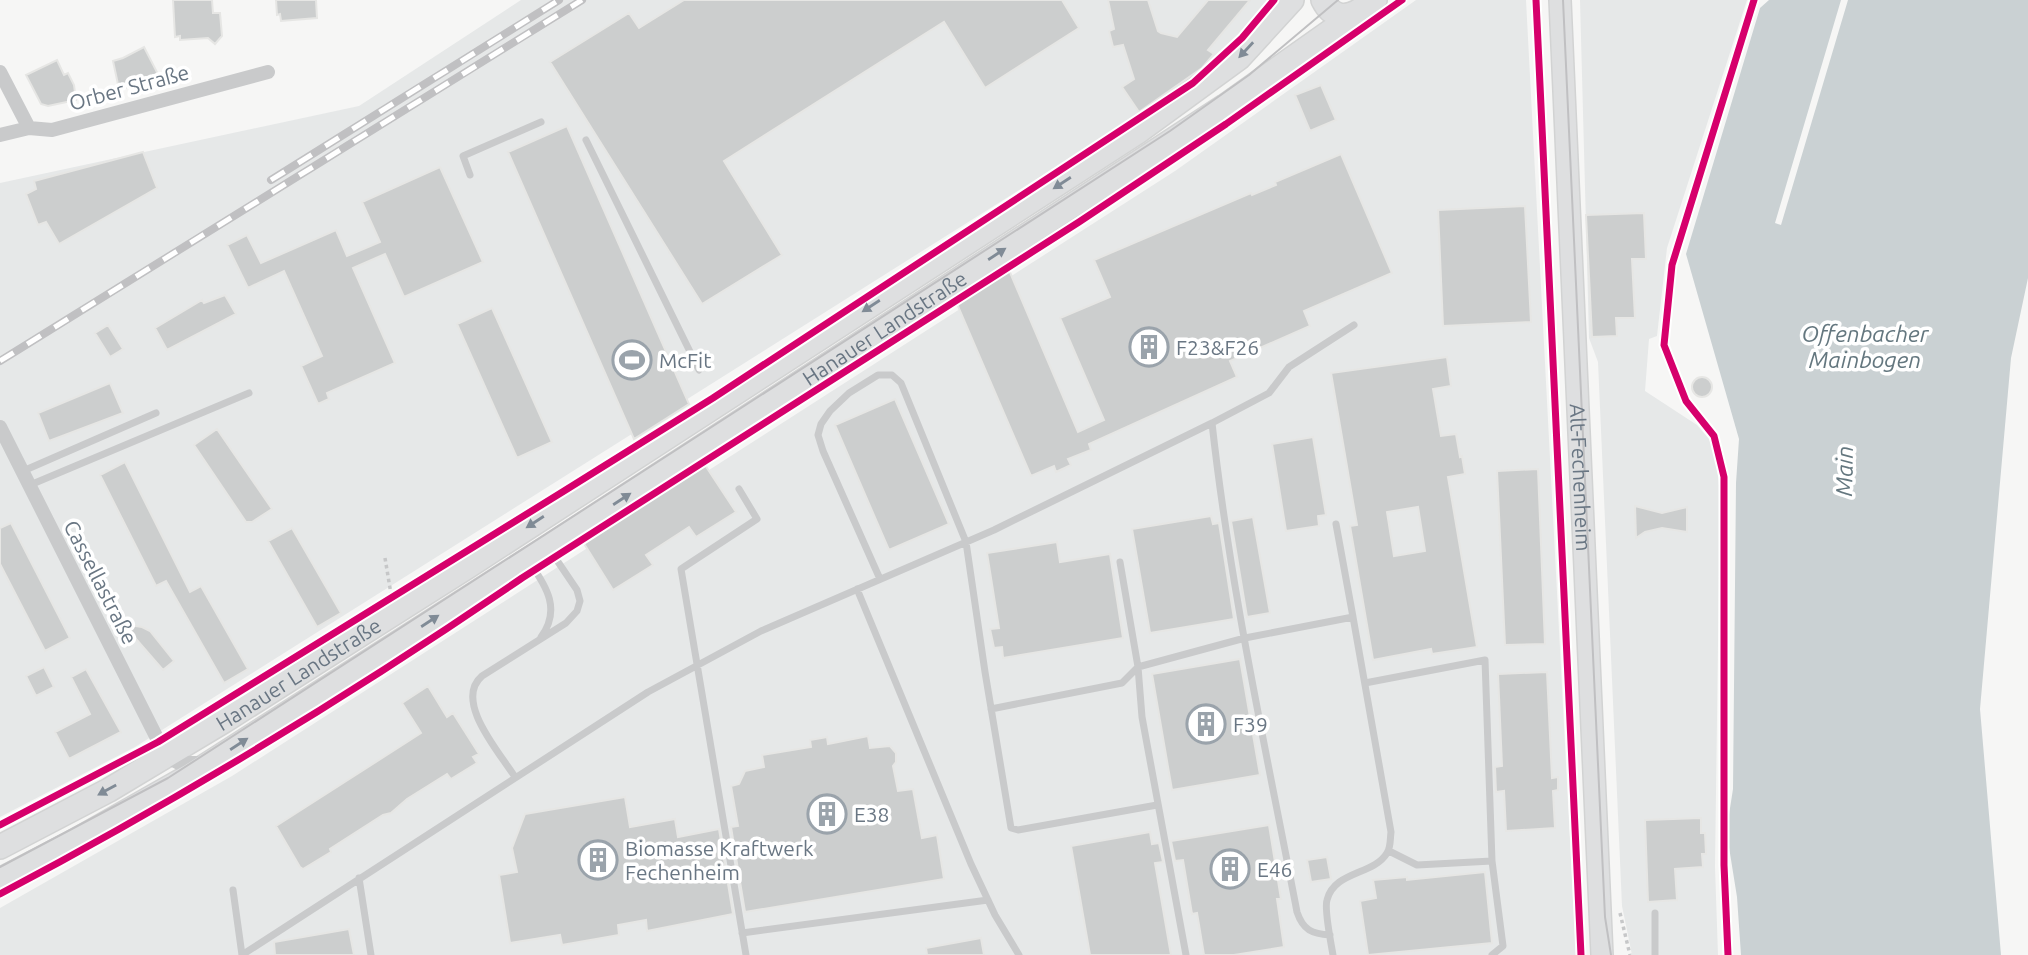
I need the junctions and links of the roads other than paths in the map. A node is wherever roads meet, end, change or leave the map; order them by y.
1 (1292, 0) edge
2 (1323, 0) edge
3 (1560, 0) edge
4 (1370, 3) edge
5 (0, 72) edge
6 (268, 72) dead end
7 (541, 122) dead end
8 (29, 128) junction
9 (0, 135) edge
10 (586, 140) dead end
11 (470, 175) dead end
12 (1354, 325) dead end
13 (699, 370) dead end
14 (249, 393) dead end
15 (156, 413) dead end
16 (1212, 424) junction
17 (0, 426) edge
18 (22, 471) junction
19 (29, 485) junction
20 (739, 489) dead end
21 (1336, 524) dead end
22 (967, 542) junction
23 (548, 547) junction
24 (528, 559) junction
25 (1120, 562) dead end
26 (880, 579) junction
27 (857, 589) junction
28 (1353, 617) junction
29 (1245, 638) junction
30 (539, 640) junction
31 (698, 666) junction
32 (1138, 667) junction
33 (1365, 683) junction
34 (991, 709) junction
35 (166, 756) junction
36 (211, 762) junction
37 (515, 777) junction
38 (1157, 805) junction
39 (0, 847) edge
40 (1389, 851) junction
41 (1492, 860) junction
42 (359, 878) junction
43 (0, 880) edge
44 (233, 890) dead end
45 (988, 900) junction
46 (1655, 913) dead end
47 (742, 933) junction
48 (1330, 935) junction
49 (242, 955) edge
50 (371, 955) edge
51 (746, 955) edge
52 (1018, 955) edge
53 (1186, 955) edge
54 (1333, 955) edge
55 (1492, 955) edge
56 (1602, 955) edge
57 (1655, 955) edge

1 -> 35 main road, Hanauer Landstraße
2 - 4 main road
3 - 56 street, Alt-Fechenheim
23 -> 4 main road, Hanauer Landstraße
5 - 8 street
6 - 8 street, Orber Straße
7 - 11 lane
8 - 9 street, Orber Straße
10 - 13 lane
12 - 16 lane
14 - 19 lane
15 - 18 lane
16 - 22 lane
16 - 29 lane
17 - 18 street, Cassellastraße
18 - 19 street, Cassellastraße
19 - 35 street, Cassellastraße
20 - 31 lane
21 - 28 lane
22 - 26 lane
22 - 26 lane
22 - 34 lane
23 - 24 main road, Hanauer Landstraße
23 - 30 lane
24 - 30 lane
36 -> 24 main road, Hanauer Landstraße
25 - 32 lane
26 - 27 lane
27 - 31 lane
27 - 45 lane
28 - 29 lane
28 - 33 lane
29 - 32 lane
29 - 48 lane
30 - 37 lane
31 - 37 lane
31 - 47 lane
32 - 34 lane
32 - 38 lane
33 - 40 lane
33 - 41 lane
34 - 38 lane
35 - 36 street, Hanauer Landstraße
35 -> 39 main road, Hanauer Landstraße
36 - 43 main road, Hanauer Landstraße
37 - 42 lane
38 - 53 lane
40 - 41 lane
40 - 48 lane
41 - 55 lane
42 - 49 lane
42 - 50 lane
44 - 49 lane
45 - 47 lane
45 - 52 lane
46 - 57 lane
47 - 51 lane
48 - 54 lane

